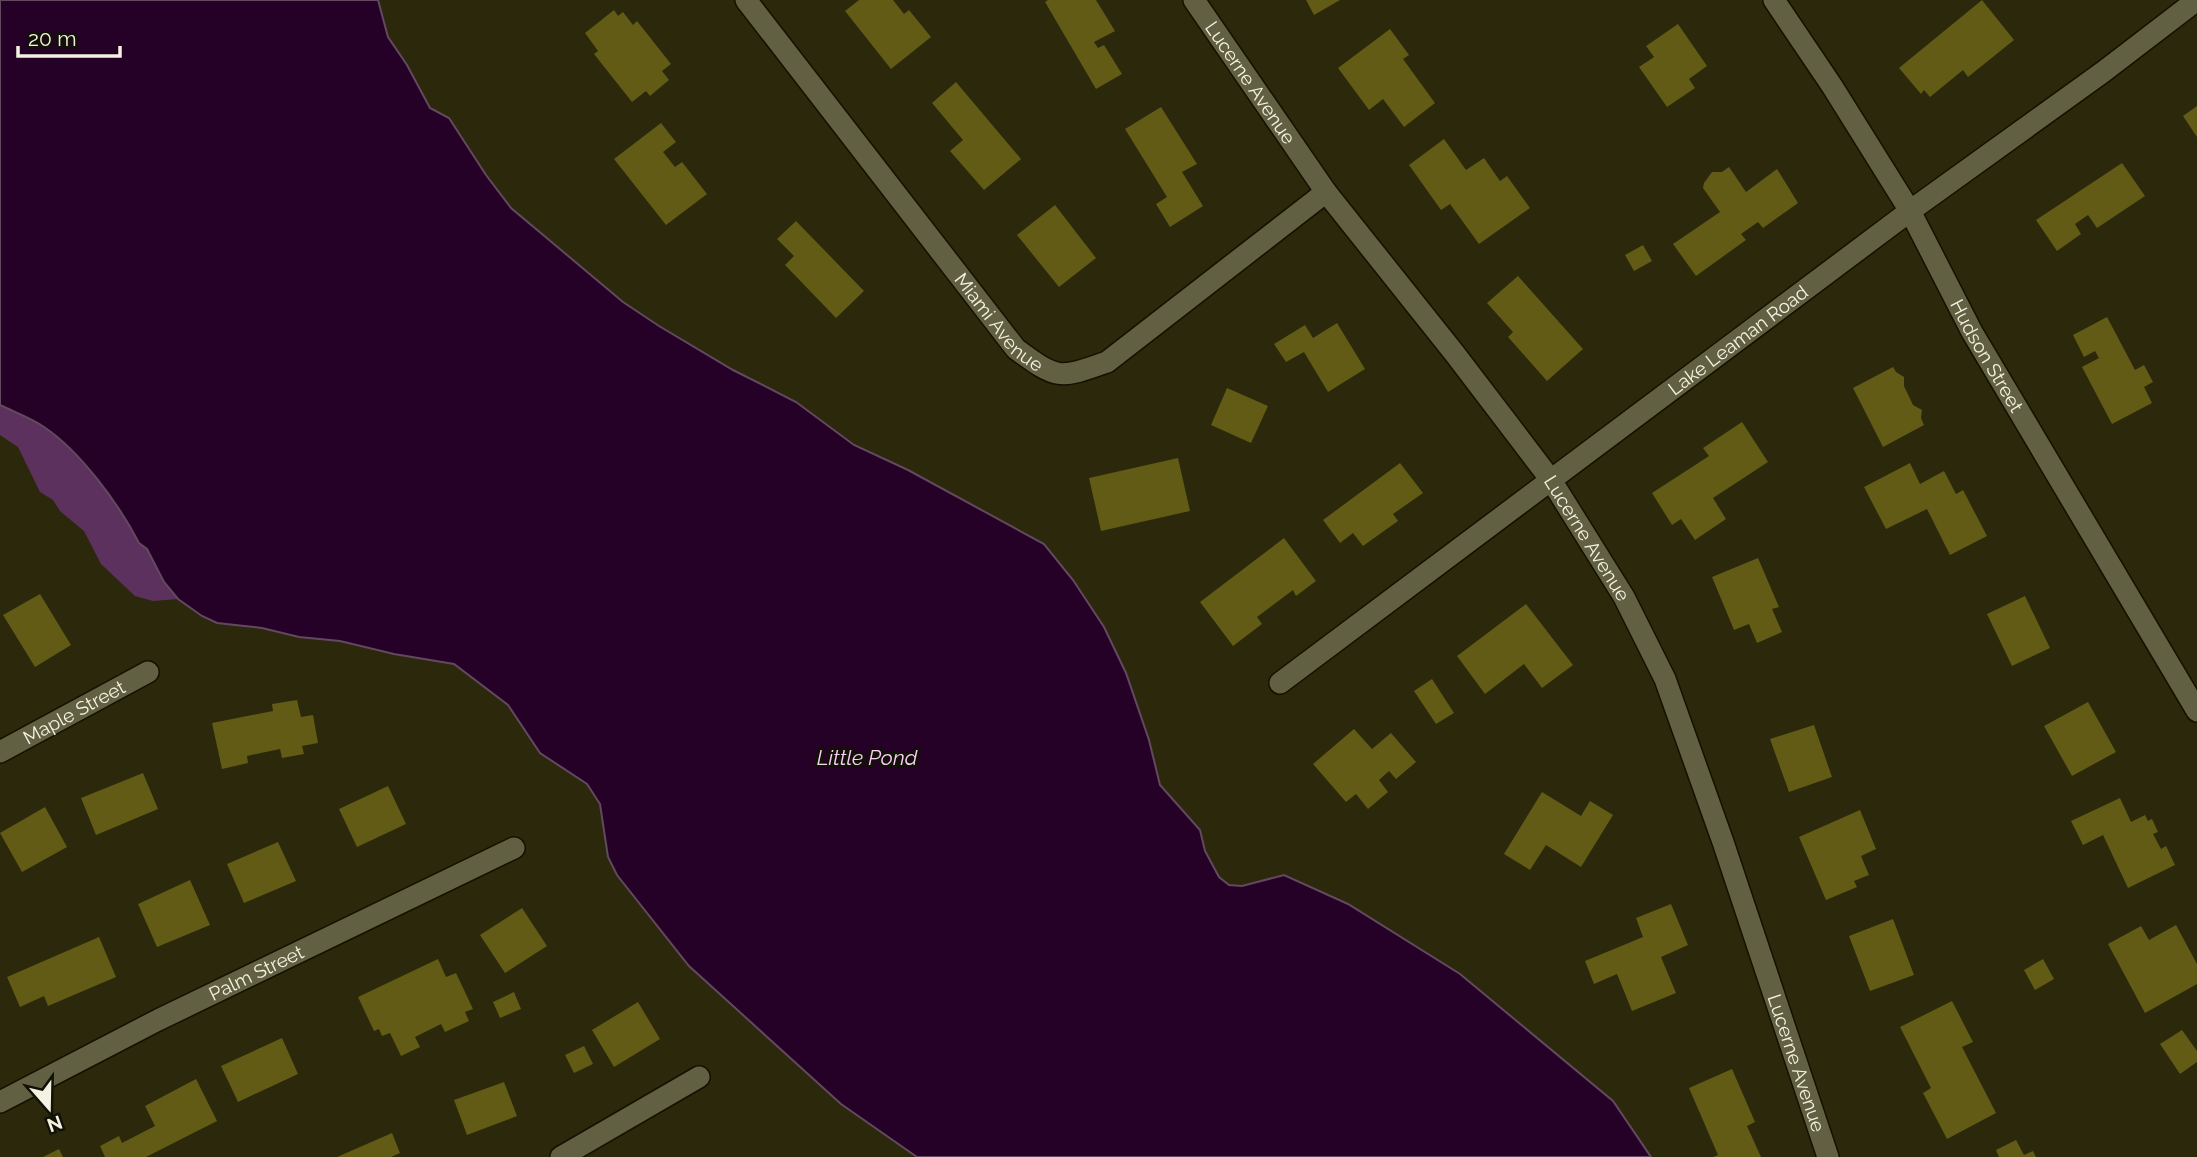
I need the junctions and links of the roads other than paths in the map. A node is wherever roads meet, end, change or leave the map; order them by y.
1 (746, 0) edge
2 (1194, 0) edge
3 (1774, 0) edge
4 (2197, 0) edge
5 (1326, 192) junction
6 (1910, 211) junction
7 (1551, 480) junction
8 (148, 672) dead end
9 (1280, 683) dead end
10 (2197, 711) edge
11 (0, 752) edge
12 (514, 848) dead end
13 (699, 1077) dead end
14 (0, 1102) edge
15 (561, 1157) edge
16 (1828, 1157) edge

1 - 5 street, Miami Avenue
2 - 5 street, Lucerne Avenue
3 - 6 street, Hudson Street
4 - 6 street, Lake Leaman Road
5 - 7 street, Lucerne Avenue
6 - 7 street, Lake Leaman Road
6 - 10 street, Hudson Street
7 - 9 street, Lake Leaman Road
7 - 16 street, Lucerne Avenue
8 - 11 street, Maple Street
12 - 14 street, Palm Street
13 - 15 street

